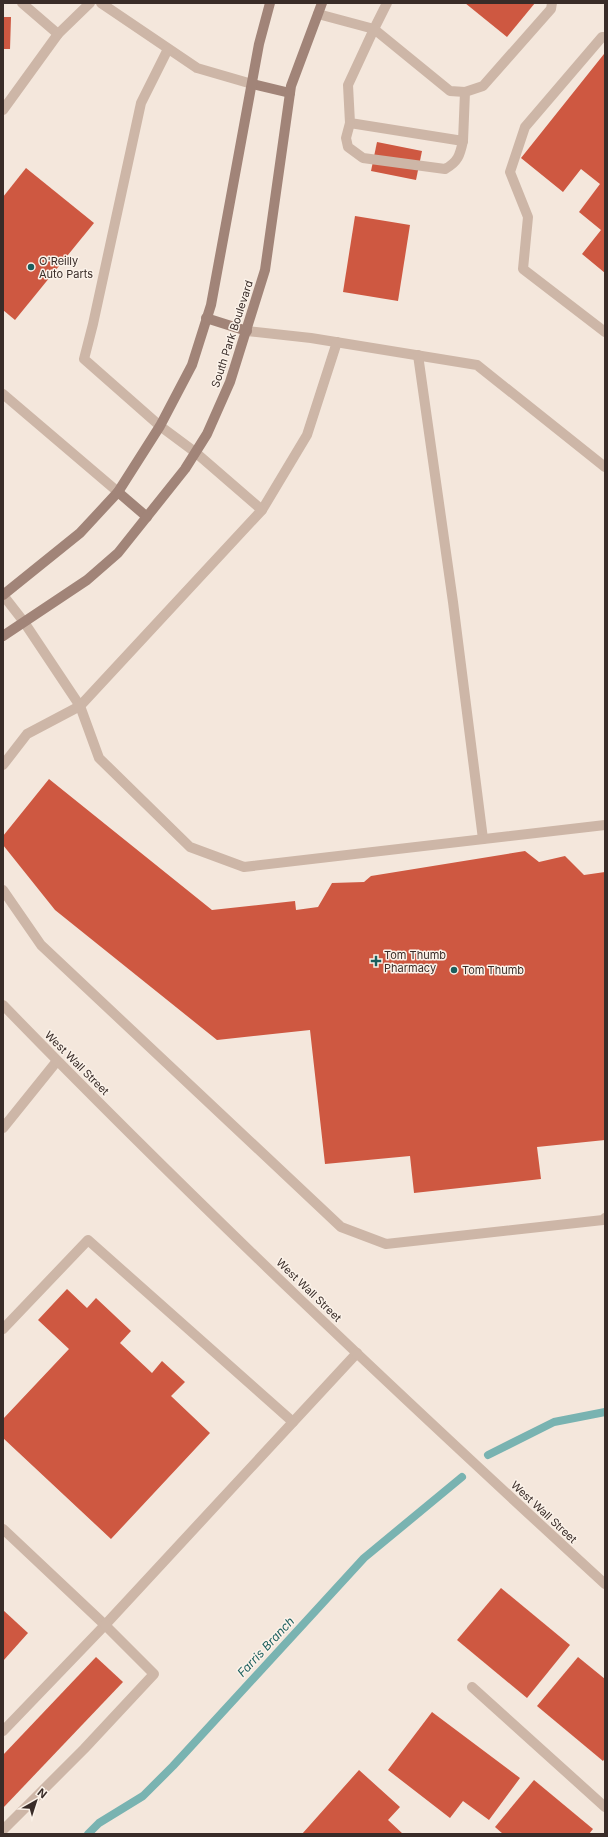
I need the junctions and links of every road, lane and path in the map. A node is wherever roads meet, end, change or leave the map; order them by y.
1 (22, 3) edge
2 (90, 3) edge
3 (100, 3) edge
4 (270, 3) edge
5 (322, 3) edge
6 (387, 3) edge
7 (552, 3) edge
8 (318, 14) junction
9 (374, 29) junction
10 (58, 34) junction
11 (605, 37) edge
12 (168, 49) junction
13 (252, 84) junction
14 (465, 92) junction
15 (290, 93) junction
16 (3, 110) edge
17 (350, 123) junction
18 (463, 142) junction
19 (206, 318) junction
20 (247, 331) junction
21 (605, 332) edge
22 (337, 342) junction
23 (418, 355) junction
24 (3, 394) edge
25 (160, 426) junction
26 (195, 452) junction
27 (605, 467) edge
28 (118, 492) junction
29 (262, 510) junction
30 (147, 517) junction
31 (3, 595) edge
32 (24, 622) junction
33 (3, 636) edge
34 (80, 706) junction
35 (3, 765) edge
36 (605, 825) edge
37 (483, 839) junction
38 (3, 890) edge
39 (3, 1005) edge
40 (57, 1060) junction
41 (3, 1128) edge
42 (605, 1218) edge
43 (3, 1329) edge
44 (357, 1353) junction
45 (293, 1422) junction
46 (3, 1528) edge
47 (605, 1584) edge
48 (105, 1625) junction
49 (472, 1688) dead end
50 (3, 1731) edge
51 (605, 1807) edge
52 (3, 1830) edge

1 - 10 street
2 - 10 street
3 - 12 street
4 - 13 main road
5 - 8 main road, South Park Boulevard
6 - 9 street
7 - 14 street
8 - 9 street
8 - 15 main road, South Park Boulevard
9 - 14 street
9 - 17 street
10 - 16 street
11 - 21 street
12 - 13 street
12 - 25 street
13 - 15 main road
13 - 19 main road
14 - 18 street
15 - 20 main road, South Park Boulevard
17 - 18 street
17 - 18 street
19 - 20 main road
19 - 25 main road
20 - 22 street
20 - 26 main road, South Park Boulevard
22 - 23 street
22 - 29 street
23 - 27 street
23 - 37 street
24 - 28 street
25 - 26 street
25 - 28 main road
26 - 29 street
26 - 30 main road, South Park Boulevard
28 - 30 main road
28 - 31 main road
29 - 34 street
30 - 32 main road, South Park Boulevard
31 - 32 street
32 - 33 main road, South Park Boulevard
32 - 34 street
34 - 35 street
34 - 37 street
36 - 37 street
38 - 42 street
39 - 40 street, West Wall Street
40 - 41 street
40 - 44 street, West Wall Street
43 - 45 street
44 - 45 street
44 - 47 street, West Wall Street
45 - 48 street
46 - 48 street
48 - 50 street
48 - 52 street
49 - 51 street

